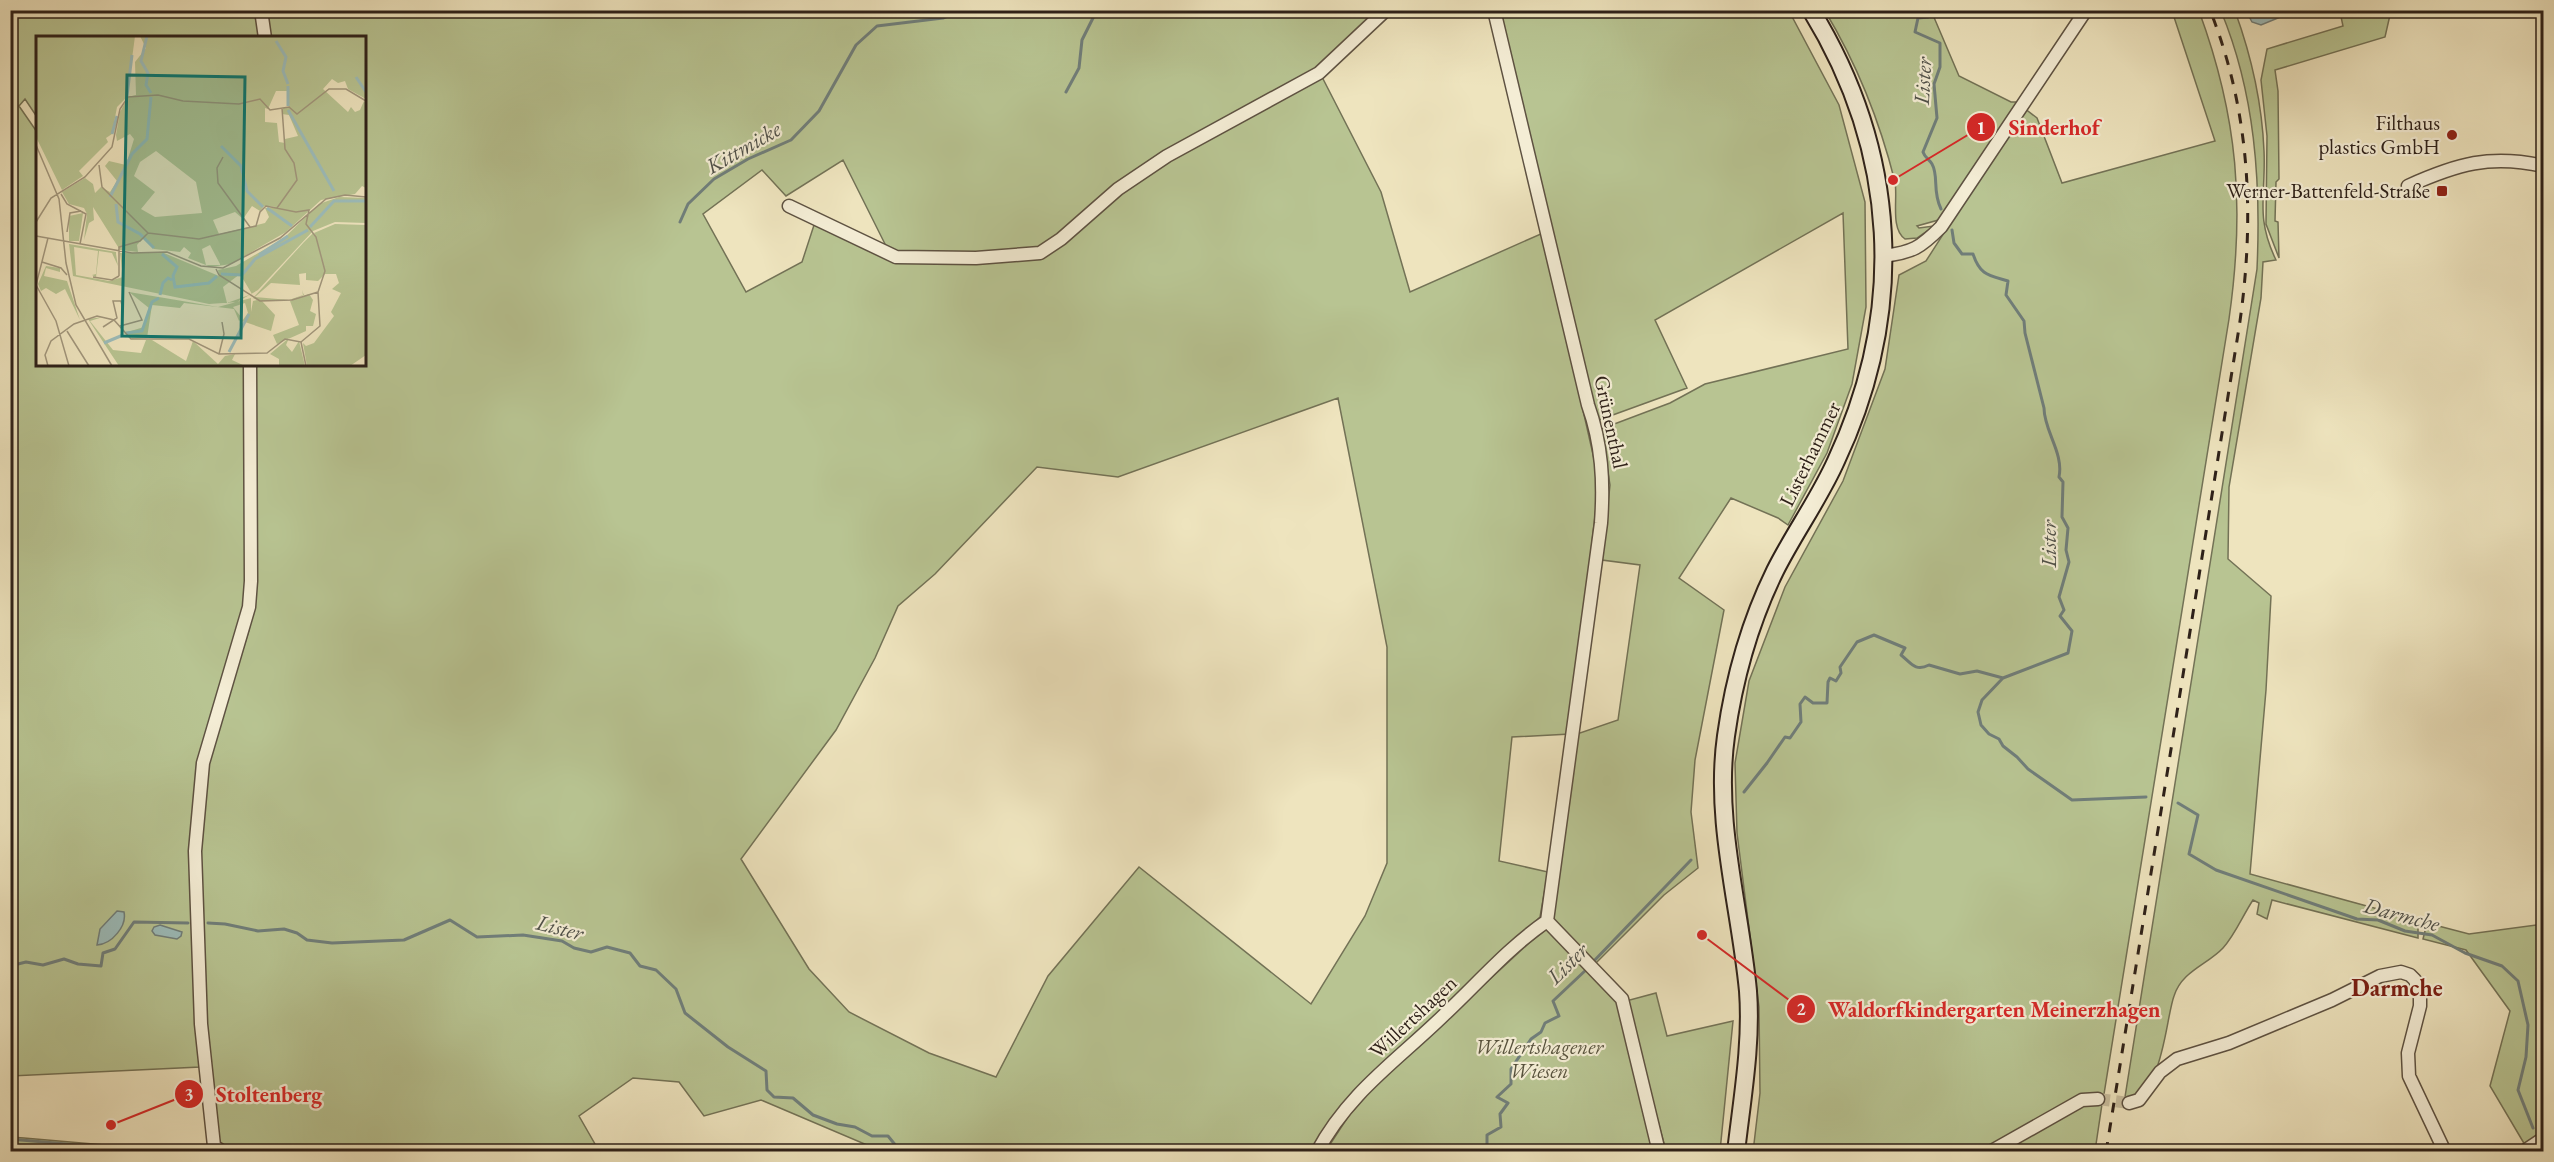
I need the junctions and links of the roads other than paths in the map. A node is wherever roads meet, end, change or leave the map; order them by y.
1 (261, 10) edge
2 (1386, 10) edge
3 (1494, 10) edge
4 (1811, 10) edge
5 (2086, 10) edge
6 (265, 36) edge
7 (2544, 166) edge
8 (2408, 186) dead end
9 (789, 206) dead end
10 (1884, 256) junction
11 (250, 366) edge
12 (1547, 921) junction
13 (2098, 1098) tunnel mouth
14 (2130, 1103) dead end
15 (2544, 1138) edge
16 (223, 1152) edge
17 (1317, 1152) edge
18 (1659, 1152) edge
19 (1736, 1152) edge
20 (1990, 1152) edge
21 (2445, 1152) edge
22 (2523, 1152) edge

1 - 6 street
2 - 9 street
3 - 12 street, Grünenthal
4 - 10 main road, Listerhammer
5 - 10 street
7 - 8 street
10 - 19 main road, Listerhammer
11 - 16 street
12 - 17 street, Willertshagen
12 - 18 street
13 - 20 street
14 - 21 street
15 - 22 street

